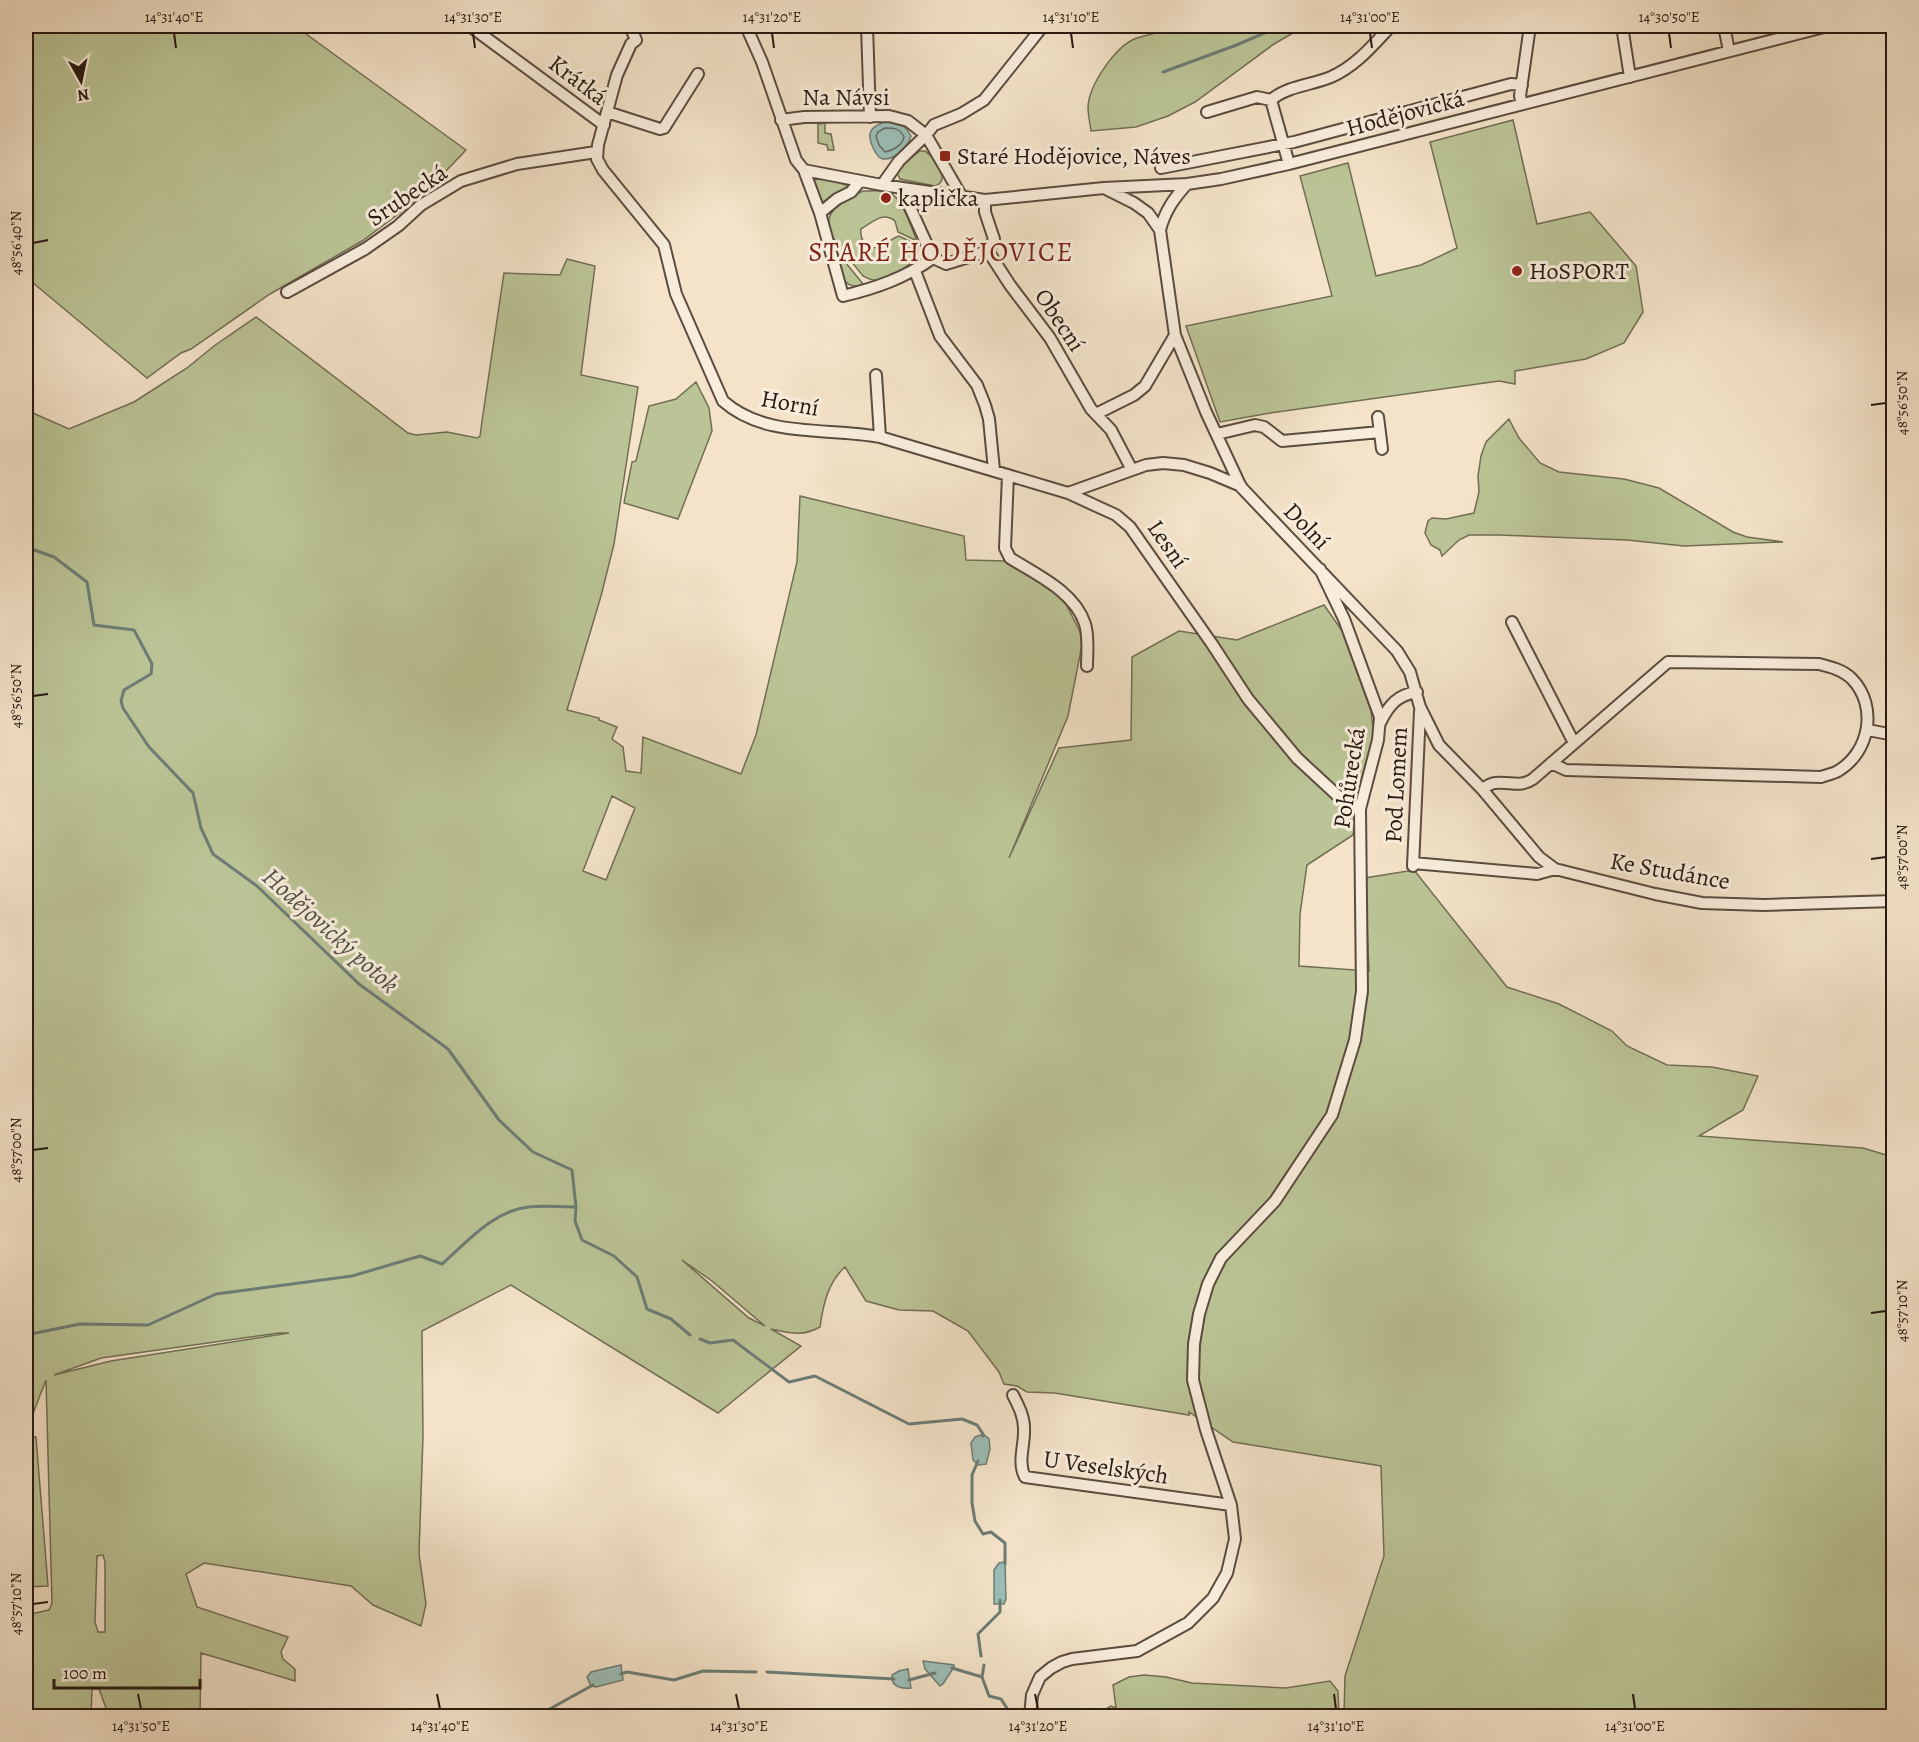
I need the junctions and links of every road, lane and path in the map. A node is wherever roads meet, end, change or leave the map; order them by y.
1 (470, 26) edge
2 (630, 26) edge
3 (746, 26) edge
4 (867, 26) edge
5 (1043, 26) edge
6 (1391, 26) edge
7 (1530, 26) edge
8 (1622, 26) edge
9 (1724, 26) edge
10 (1828, 26) edge
11 (1729, 51) junction
12 (698, 74) dead end
13 (1630, 77) junction
14 (1522, 85) junction
15 (1271, 100) junction
16 (1522, 104) junction
17 (607, 112) junction
18 (1207, 112) dead end
19 (870, 117) junction
20 (781, 120) junction
21 (1364, 124) junction
22 (604, 125) junction
23 (926, 135) junction
24 (1283, 143) junction
25 (1365, 145) junction
26 (596, 152) junction
27 (1289, 165) junction
28 (1161, 168) dead end
29 (804, 170) junction
30 (860, 181) junction
31 (1187, 184) junction
32 (882, 185) junction
33 (1104, 188) junction
34 (910, 189) junction
35 (962, 197) junction
36 (985, 201) junction
37 (820, 213) junction
38 (1160, 230) junction
39 (988, 251) junction
40 (933, 258) junction
41 (915, 271) junction
42 (287, 292) dead end
43 (1175, 335) junction
44 (876, 375) dead end
45 (1096, 414) junction
46 (1378, 417) dead end
47 (1380, 432) junction
48 (1217, 434) junction
49 (880, 437) junction
50 (1382, 449) dead end
51 (994, 470) junction
52 (1132, 470) junction
53 (1008, 474) junction
54 (1241, 487) junction
55 (1068, 493) junction
56 (1320, 569) junction
57 (1512, 622) dead end
58 (1087, 666) dead end
59 (1417, 692) junction
60 (1420, 707) junction
61 (1380, 723) junction
62 (1868, 730) junction
63 (1893, 735) edge
64 (1574, 743) junction
65 (1551, 763) junction
66 (1482, 789) junction
67 (1360, 809) junction
68 (1502, 812) joint
69 (1555, 869) junction
70 (1893, 901) edge
71 (1013, 1395) dead end
72 (1231, 1505) junction
73 (1030, 1716) edge

1 - 22 street, Krátká
2 - 17 street
3 - 20 street
4 - 19 street
5 - 23 street
6 - 15 street
7 - 14 street
8 - 13 street
9 - 11 street
10 - 11 street, Hodějovická
11 - 13 street, Hodějovická
12 - 17 street
13 - 16 street, Hodějovická
14 - 16 street
14 - 21 street
15 - 18 street
15 - 24 street
16 - 25 street, Hodějovická
17 - 22 street
19 - 20 street, Na Návsi
19 - 23 street, Na Návsi
20 - 29 street, Na Návsi
21 - 24 street
21 - 25 street
22 - 26 street
23 - 32 street
23 - 35 street, Na Návsi
24 - 27 street
24 - 28 street
25 - 27 street, Hodějovická
26 - 42 street, Srubecká
26 - 49 street, Horní
27 - 31 street, Hodějovická
29 - 30 street
29 - 37 street, Na Návsi
30 - 32 street
30 - 37 street
31 - 33 street, Hodějovická
31 - 38 street
32 - 34 street
33 - 36 street, Hodějovická
33 - 38 street
34 - 35 street
34 - 40 street
35 - 36 street
36 - 39 street
37 - 41 street, Na Návsi
38 - 43 street, Dolní
39 - 40 street
39 - 45 street, Obecní
40 - 41 street, Na Návsi
41 - 51 street
43 - 45 street
43 - 48 street, Dolní
44 - 49 street
45 - 52 street, Obecní
46 - 47 street
47 - 48 street
47 - 50 street
48 - 54 street, Dolní
49 - 51 street, Horní
51 - 53 street, Horní
52 - 54 street
52 - 55 street
53 - 55 street, Horní
53 - 58 street
54 - 56 street, Dolní
55 - 67 street, Lesní
56 - 59 street, Dolní
56 - 61 street, Pohůrecká
57 - 64 street
59 - 60 street, Dolní
59 - 61 street
60 - 66 street, Dolní
60 - 69 street, Pod Lomem
61 - 67 street, Pohůrecká
62 - 63 street
62 - 64 street
62 - 65 street
64 - 65 street
65 - 66 street
66 - 68 street, Dolní
67 - 72 street, Pohůrecká
68 - 69 street, Ke Studánce
69 - 70 street, Ke Studánce
71 - 72 street, U Veselských
72 - 73 street, Pohůrecká

